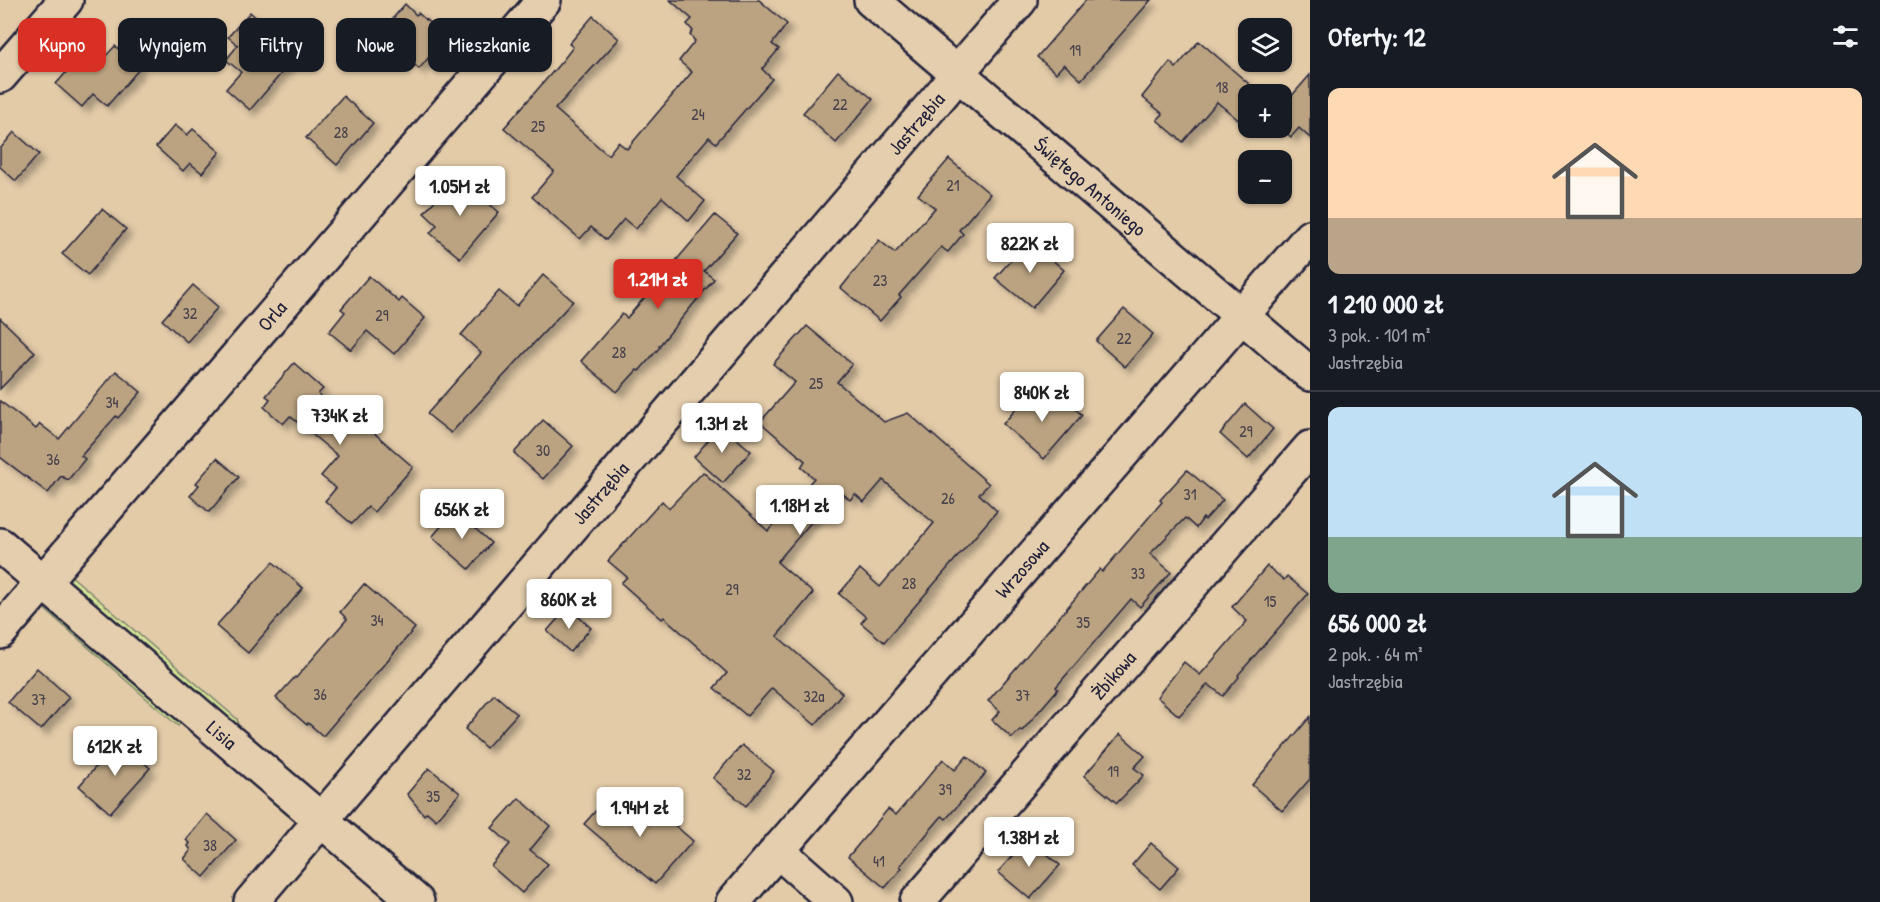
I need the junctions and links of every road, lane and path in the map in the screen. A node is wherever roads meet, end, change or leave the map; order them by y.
1 (66, 0) edge
2 (544, 0) edge
3 (871, 0) edge
4 (1020, 0) edge
5 (957, 73) junction
6 (0, 76) edge
7 (1310, 237) edge
8 (1242, 316) junction
9 (1310, 374) edge
10 (1310, 448) edge
11 (0, 545) edge
12 (43, 582) junction
13 (0, 632) edge
14 (322, 819) junction
15 (777, 850) junction
16 (251, 902) edge
17 (417, 902) edge
18 (733, 902) edge
19 (836, 902) edge
20 (917, 902) edge

1 - 6 street
2 - 12 street, Orla
3 - 5 street, Świętego Antoniego
4 - 5 street, Jastrzębia
5 - 8 street, Świętego Antoniego
5 - 14 street, Jastrzębia
7 - 8 street, Wrzosowa
8 - 9 street, Świętego Antoniego
8 - 15 street, Wrzosowa
10 - 20 street, Żbikowa
11 - 12 street, Lisia
12 - 13 street, Orla
12 - 14 street, Lisia
14 - 16 street, Jastrzębia
14 - 17 street, Lisia
15 - 18 street, Wrzosowa
15 - 19 street

